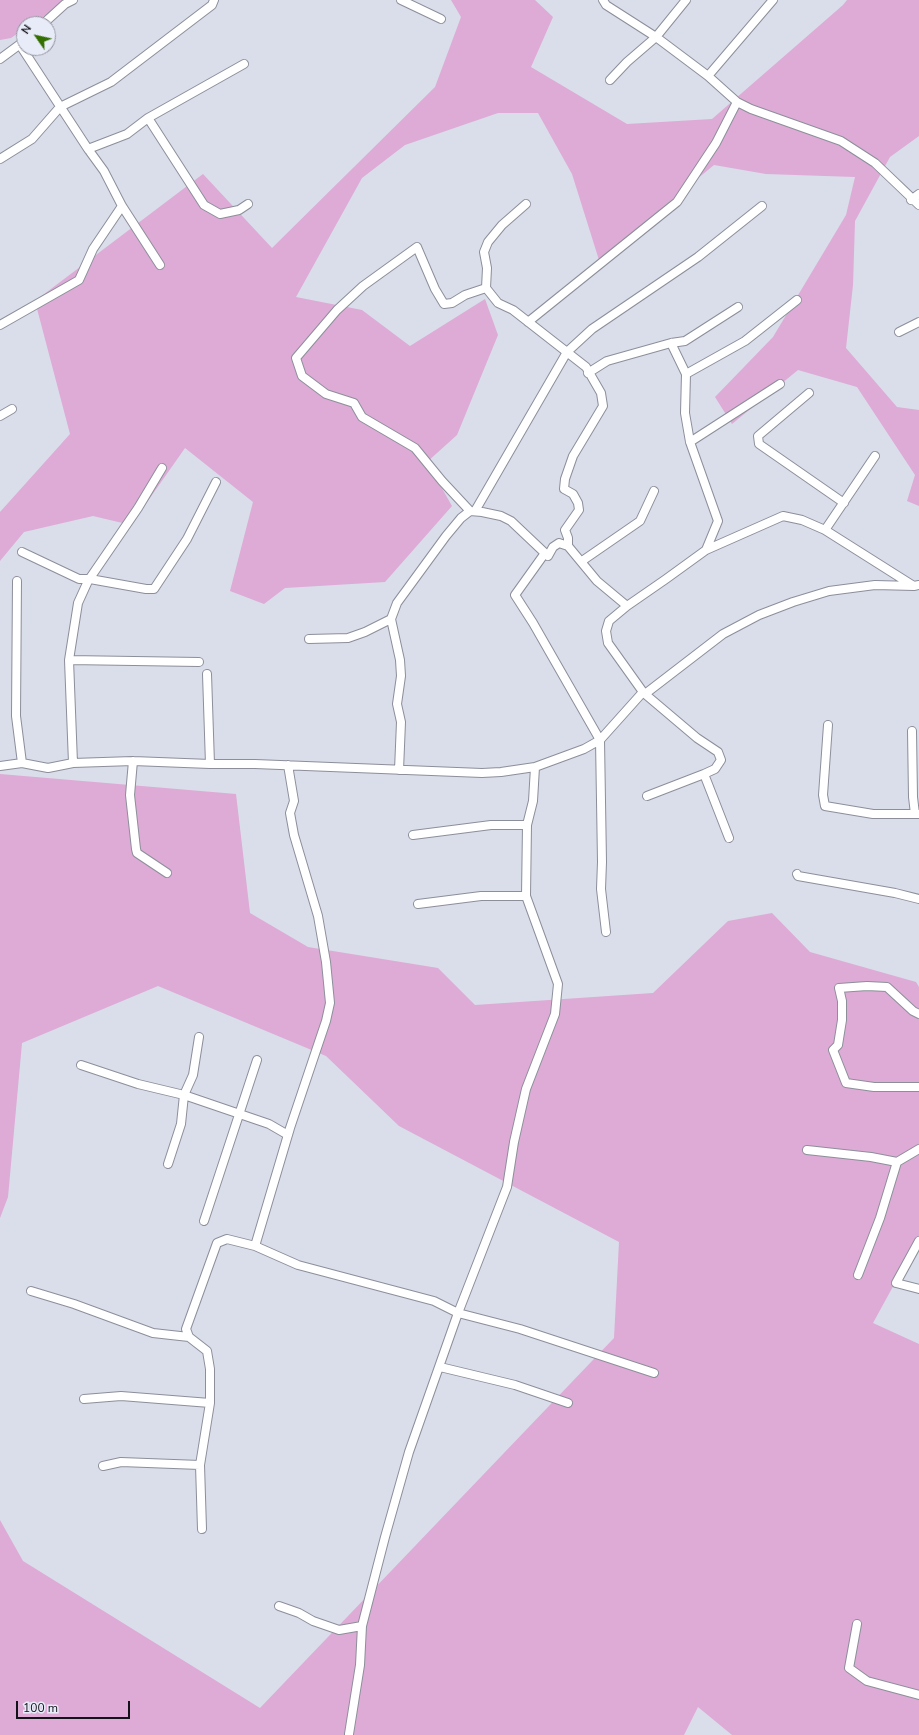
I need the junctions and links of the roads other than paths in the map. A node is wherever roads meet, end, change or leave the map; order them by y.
1 (74, 0) edge
2 (214, 0) edge
3 (401, 0) edge
4 (603, 0) edge
5 (686, 0) edge
6 (773, 0) edge
7 (52, 16) edge
8 (441, 19) dead end
9 (656, 37) junction
10 (16, 47) edge
11 (30, 56) edge
12 (0, 59) edge
13 (244, 64) dead end
14 (708, 76) junction
15 (610, 80) dead end
16 (737, 102) junction
17 (60, 107) junction
18 (148, 118) junction
19 (88, 149) junction
20 (0, 159) edge
21 (919, 194) edge
22 (911, 200) junction
23 (248, 204) dead end
24 (526, 204) dead end
25 (122, 206) junction
26 (762, 206) dead end
27 (919, 206) edge
28 (160, 265) dead end
29 (486, 288) junction
30 (797, 300) dead end
31 (738, 307) dead end
32 (528, 322) junction
33 (919, 322) edge
34 (0, 325) edge
35 (899, 332) dead end
36 (671, 343) junction
37 (567, 352) junction
38 (588, 373) junction
39 (686, 374) junction
40 (780, 384) dead end
41 (809, 393) dead end
42 (12, 409) dead end
43 (0, 416) edge
44 (690, 442) junction
45 (876, 456) dead end
46 (162, 468) dead end
47 (216, 482) dead end
48 (654, 491) dead end
49 (844, 503) junction
50 (473, 511) junction
51 (825, 530) junction
52 (568, 546) junction
53 (706, 550) junction
54 (22, 552) dead end
55 (545, 553) junction
56 (582, 561) junction
57 (90, 579) junction
58 (17, 581) dead end
59 (916, 585) edge
60 (627, 606) junction
61 (391, 619) junction
62 (309, 639) dead end
63 (69, 660) junction
64 (199, 662) dead end
65 (207, 674) dead end
66 (644, 693) junction
67 (828, 725) dead end
68 (912, 731) dead end
69 (600, 740) junction
70 (133, 761) junction
71 (22, 763) junction
72 (73, 763) junction
73 (210, 764) junction
74 (0, 766) edge
75 (288, 766) junction
76 (535, 767) junction
77 (399, 770) junction
78 (704, 774) junction
79 (647, 796) dead end
80 (917, 814) edge
81 (527, 824) junction
82 (413, 835) dead end
83 (729, 838) dead end
84 (167, 873) dead end
85 (797, 874) dead end
86 (526, 896) junction
87 (919, 899) edge
88 (418, 904) dead end
89 (606, 932) dead end
90 (919, 1014) edge
91 (199, 1037) dead end
92 (257, 1060) dead end
93 (81, 1065) dead end
94 (919, 1087) edge
95 (184, 1095) junction
96 (240, 1114) junction
97 (288, 1135) junction
98 (919, 1149) edge
99 (807, 1150) dead end
100 (897, 1162) junction
101 (168, 1164) dead end
102 (204, 1222) dead end
103 (919, 1241) edge
104 (255, 1246) junction
105 (858, 1275) dead end
106 (919, 1289) edge
107 (31, 1290) dead end
108 (458, 1313) junction
109 (189, 1337) junction
110 (440, 1367) junction
111 (654, 1372) dead end
112 (84, 1399) dead end
113 (210, 1403) junction
114 (568, 1403) dead end
115 (200, 1465) junction
116 (103, 1466) dead end
117 (202, 1529) dead end
118 (279, 1606) dead end
119 (857, 1624) dead end
120 (362, 1626) junction
121 (919, 1695) edge
122 (349, 1734) dead end

1 - 7 street
2 - 17 street
3 - 8 street
4 - 9 street
5 - 9 street
6 - 14 street
9 - 14 street
9 - 15 street
10 - 12 street
11 - 17 street
13 - 18 street
14 - 16 street
16 - 22 street
16 - 32 street
17 - 19 street
17 - 20 street
18 - 19 street
18 - 23 street
19 - 25 street
21 - 22 street
22 - 27 street
24 - 29 street
25 - 28 street
25 - 34 street
26 - 37 street
29 - 32 street
29 - 50 street
30 - 39 street
31 - 36 street
32 - 37 street
33 - 35 street
36 - 38 street
36 - 39 street
37 - 38 street
37 - 50 street
38 - 52 street
39 - 44 street
40 - 44 street
41 - 49 street
42 - 43 street
44 - 53 street
45 - 49 street
46 - 57 street
47 - 57 street
48 - 56 street
49 - 51 street
50 - 55 street
50 - 61 street
51 - 53 street
51 - 59 street
52 - 55 street
52 - 56 street
53 - 60 street
54 - 57 street
55 - 69 street
56 - 60 street
57 - 63 street
58 - 71 street
59 - 66 street
60 - 66 street
61 - 62 street
61 - 77 street
63 - 64 street
63 - 72 street
65 - 73 street
66 - 69 street
66 - 78 street
67 - 80 street
68 - 80 street
69 - 76 street
69 - 89 street
70 - 72 street
70 - 73 street
70 - 84 street
71 - 72 street
71 - 74 street
73 - 75 street
75 - 77 street
75 - 97 street
76 - 77 street
76 - 81 street
78 - 79 street
78 - 83 street
81 - 82 street
81 - 86 street
85 - 87 street
86 - 88 street
86 - 108 street
90 - 94 street
91 - 95 street
92 - 96 street
93 - 95 street
95 - 96 street
95 - 101 street
96 - 97 street
96 - 102 street
97 - 104 street
98 - 100 street
99 - 100 street
100 - 105 street
103 - 106 street
104 - 108 street
104 - 109 street
107 - 109 street
108 - 110 street
108 - 111 street
109 - 113 street
110 - 114 street
110 - 120 street
112 - 113 street
113 - 115 street
115 - 116 street
115 - 117 street
118 - 120 street
119 - 121 street
120 - 122 street

